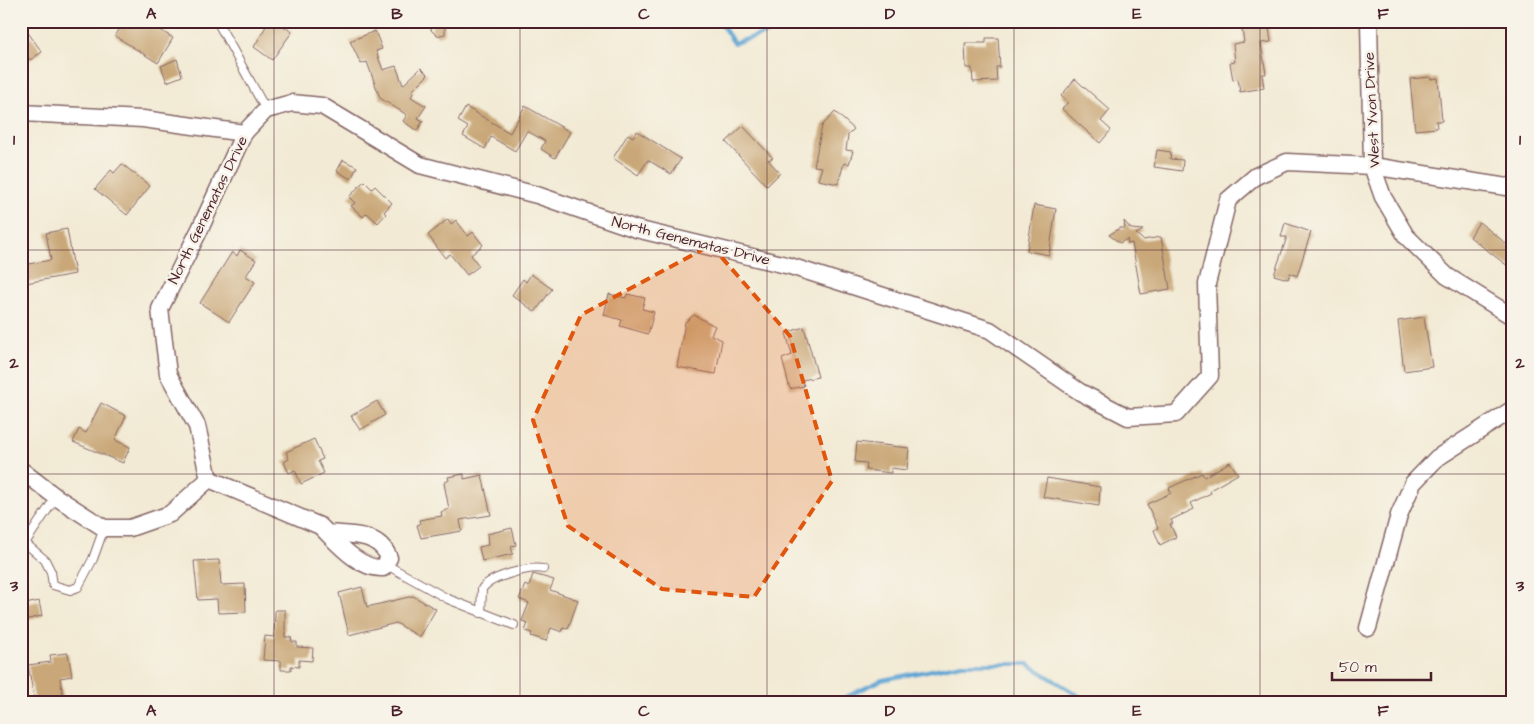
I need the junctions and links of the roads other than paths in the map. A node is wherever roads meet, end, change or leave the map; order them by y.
1 (217, 21) edge
2 (1369, 21) edge
3 (266, 110) junction
4 (21, 113) edge
5 (244, 133) junction
6 (1372, 166) junction
7 (1513, 185) edge
8 (1513, 317) edge
9 (1513, 409) edge
10 (21, 470) edge
11 (209, 479) junction
12 (56, 497) junction
13 (104, 528) junction
14 (327, 532) junction
15 (385, 564) junction
16 (543, 570) dead end
17 (481, 613) junction
18 (514, 625) dead end
19 (1368, 628) dead end

1 - 3 lane
2 - 6 street, West Yvon Drive
3 - 5 street, North Genematas Drive
3 - 6 street, North Genematas Drive
4 - 5 street
5 - 11 street, North Genematas Drive
6 - 7 street, North Genematas Drive
6 - 8 street, West Yvon Drive
9 - 19 street
10 - 12 street
11 - 13 street
11 - 14 street
12 - 13 street
12 - 13 lane
14 - 15 street
14 - 15 street
15 - 17 lane
16 - 17 lane
17 - 18 lane

